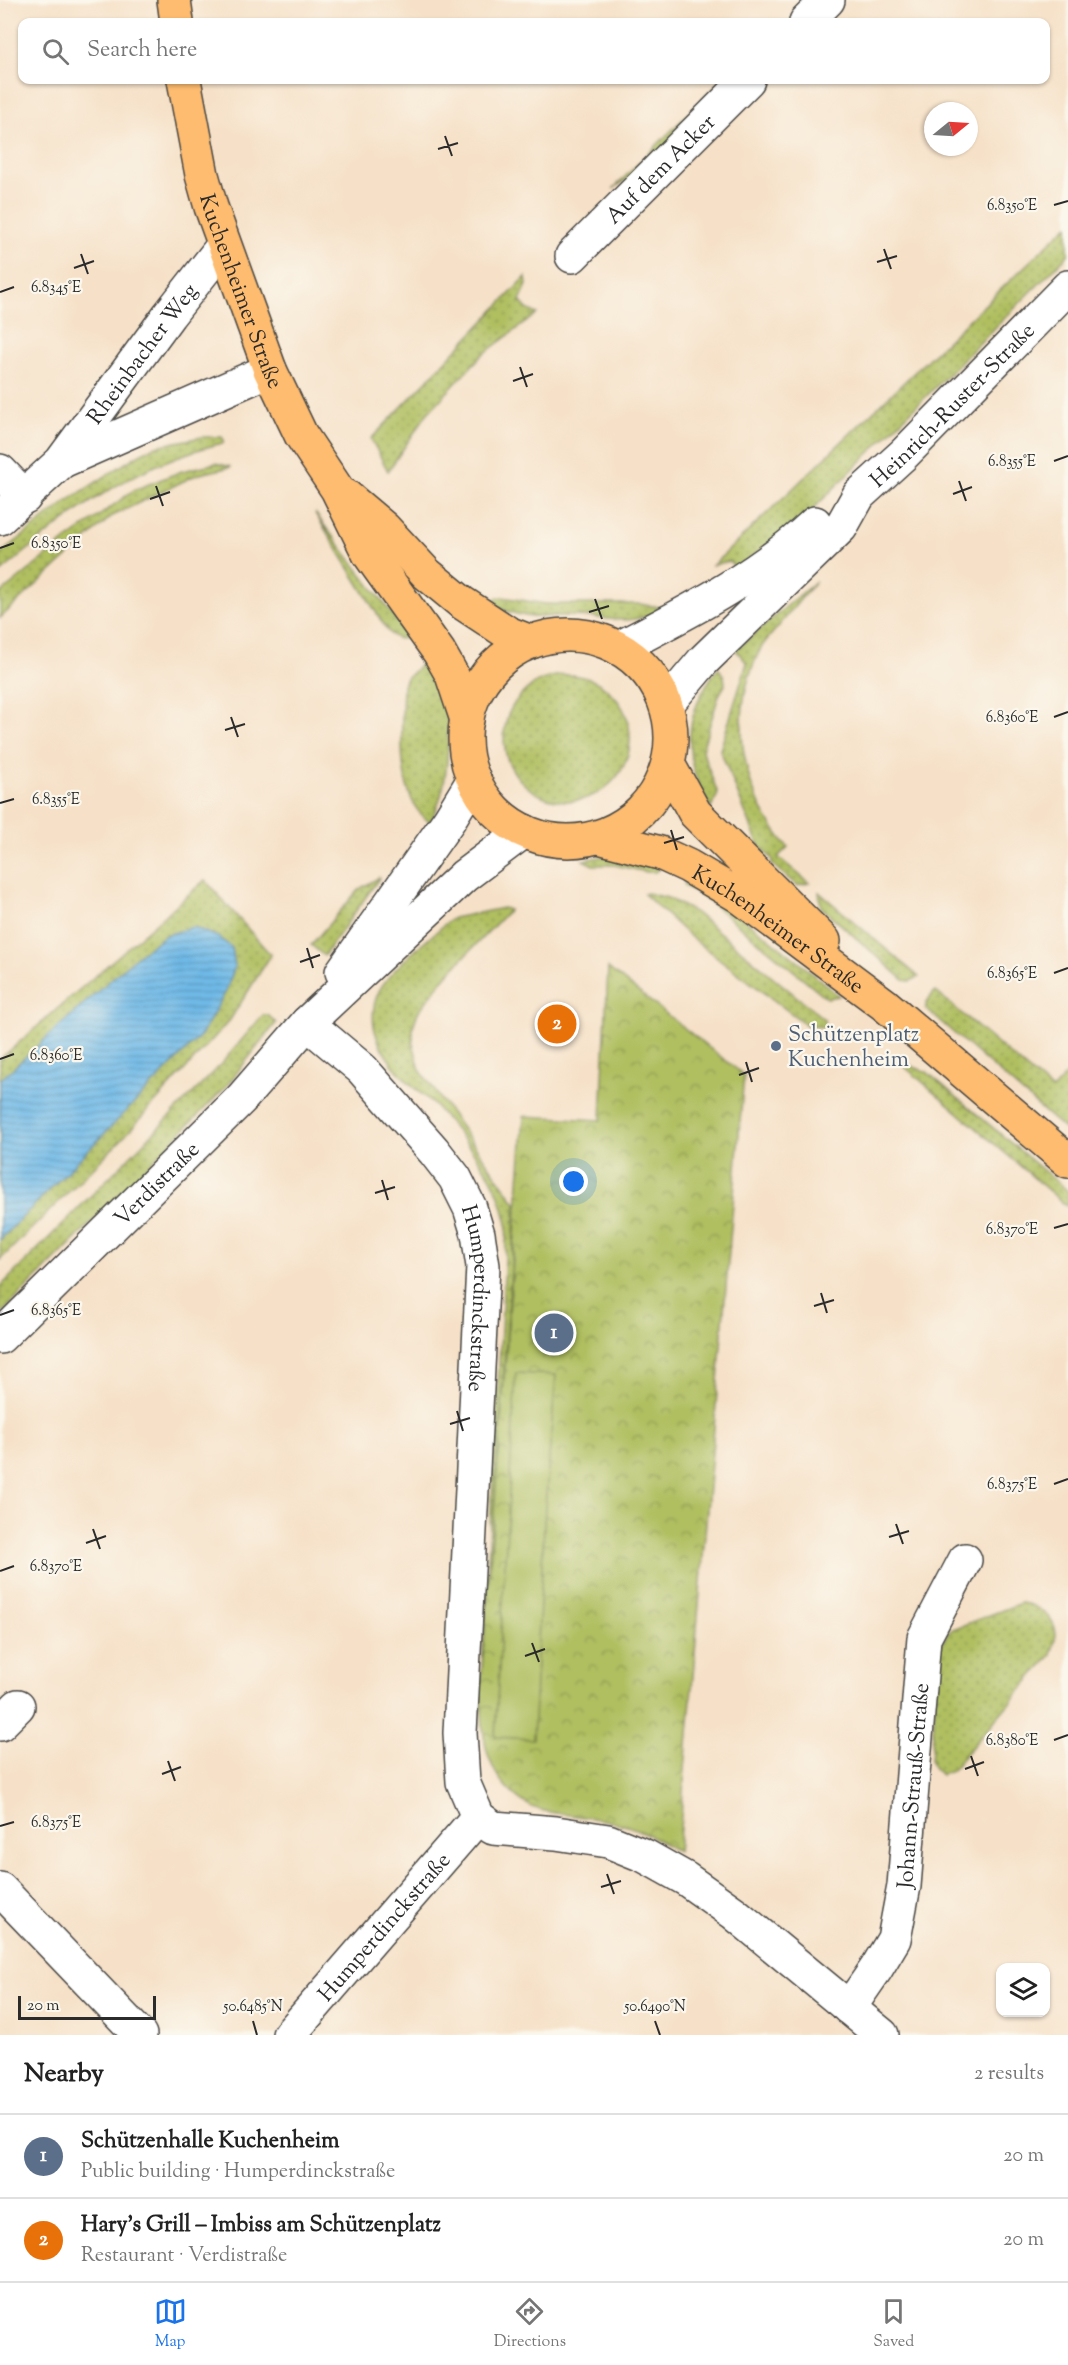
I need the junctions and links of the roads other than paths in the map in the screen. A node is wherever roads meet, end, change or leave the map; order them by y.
1 (174, 0) edge
2 (828, 0) edge
3 (176, 18) edge
4 (810, 18) edge
5 (185, 84) edge
6 (744, 84) edge
7 (223, 246) junction
8 (572, 256) dead end
9 (1068, 287) edge
10 (270, 370) junction
11 (61, 462) junction
12 (0, 471) edge
13 (337, 489) junction
14 (860, 495) junction
15 (25, 496) junction
16 (0, 518) edge
17 (531, 642) junction
18 (619, 648) junction
19 (666, 705) junction
20 (467, 720) junction
21 (668, 764) junction
22 (474, 779) junction
23 (525, 831) junction
24 (599, 837) junction
25 (885, 1005) junction
26 (307, 1023) junction
27 (1068, 1161) edge
28 (0, 1337) edge
29 (965, 1560) dead end
30 (478, 1816) junction
31 (0, 1889) edge
32 (849, 2008) junction
33 (140, 2035) edge
34 (289, 2035) edge
35 (882, 2035) edge

1 - 3 main road
2 - 4 street
5 - 7 main road, Kuchenheimer Straße
6 - 8 street, Auf dem Acker
7 - 10 main road, Kuchenheimer Straße
7 - 11 street, Rheinbacher Weg
9 - 14 street, Heinrich-Ruster-Straße
10 - 11 street, Rheinbacher Weg
10 - 13 main road, Kuchenheimer Straße
11 - 15 street, Rheinbacher Weg
12 - 15 street
13 - 17 main road, Kuchenheimer Straße
13 - 20 main road, Kuchenheimer Straße
14 - 18 street, Heinrich-Ruster-Straße
14 - 19 street, Heinrich-Ruster-Straße
15 - 16 street, Rheinbacher Weg
17 - 18 main road
17 - 20 main road
18 - 19 main road
19 - 21 main road
20 - 22 main road
21 - 24 main road
21 - 25 main road, Kuchenheimer Straße
22 - 23 main road
22 - 26 street, Verdistraße
23 - 24 main road
23 - 26 street, Verdistraße
24 - 25 main road, Kuchenheimer Straße
25 - 27 main road, Kuchenheimer Straße
26 - 28 street, Verdistraße
26 - 30 street, Humperdinckstraße
29 - 32 street, Johann-Strauß-Straße
30 - 32 street
30 - 34 street, Humperdinckstraße
31 - 33 street
32 - 35 street

